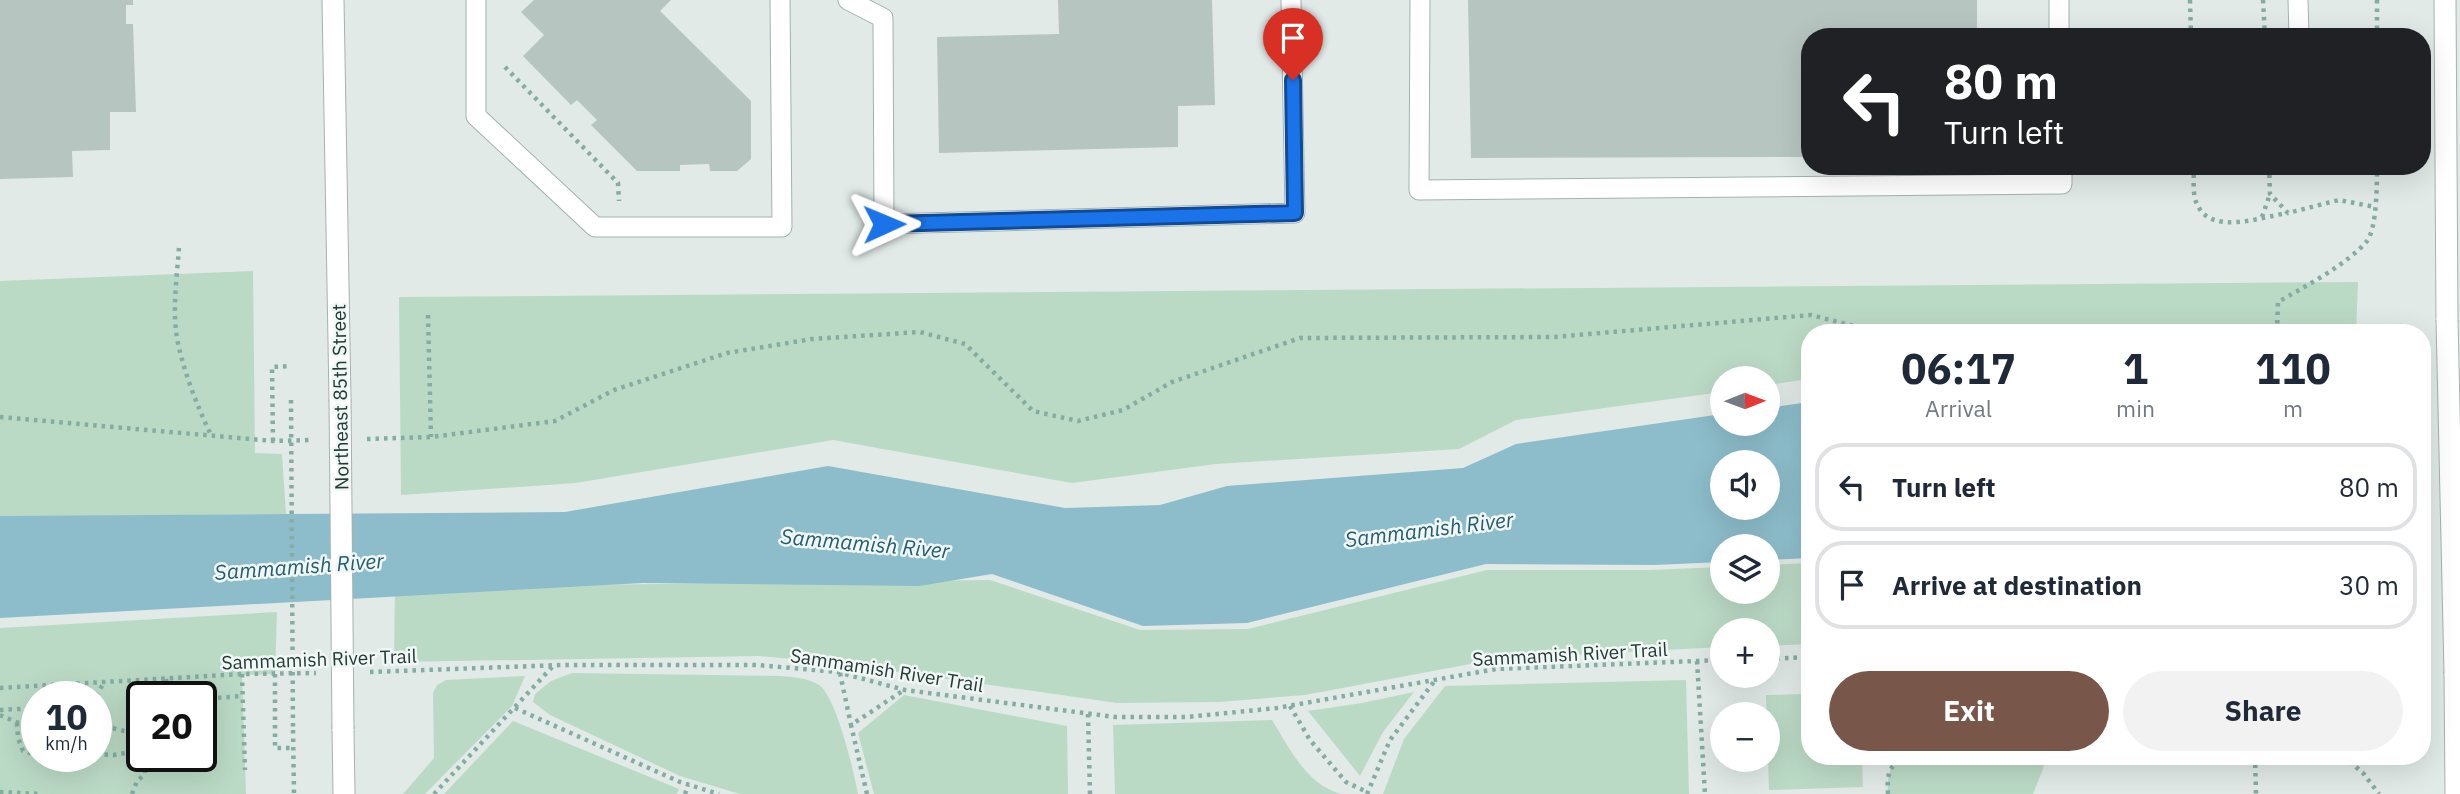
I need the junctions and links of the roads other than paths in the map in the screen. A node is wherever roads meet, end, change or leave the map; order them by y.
1 (332, 0) edge
2 (477, 0) edge
3 (780, 0) edge
4 (848, 0) edge
5 (1291, 0) edge
6 (1420, 0) edge
7 (2059, 0) edge
8 (2298, 0) edge
9 (2445, 0) edge
10 (2059, 28) edge
11 (2299, 28) edge
12 (2062, 175) edge
13 (344, 794) edge
14 (2456, 794) edge

1 - 13 street, Northeast 85th Street, bridge
2 - 3 lane
4 - 5 lane
6 - 12 lane
7 - 10 lane
8 - 11 lane
9 - 14 street, bridge

